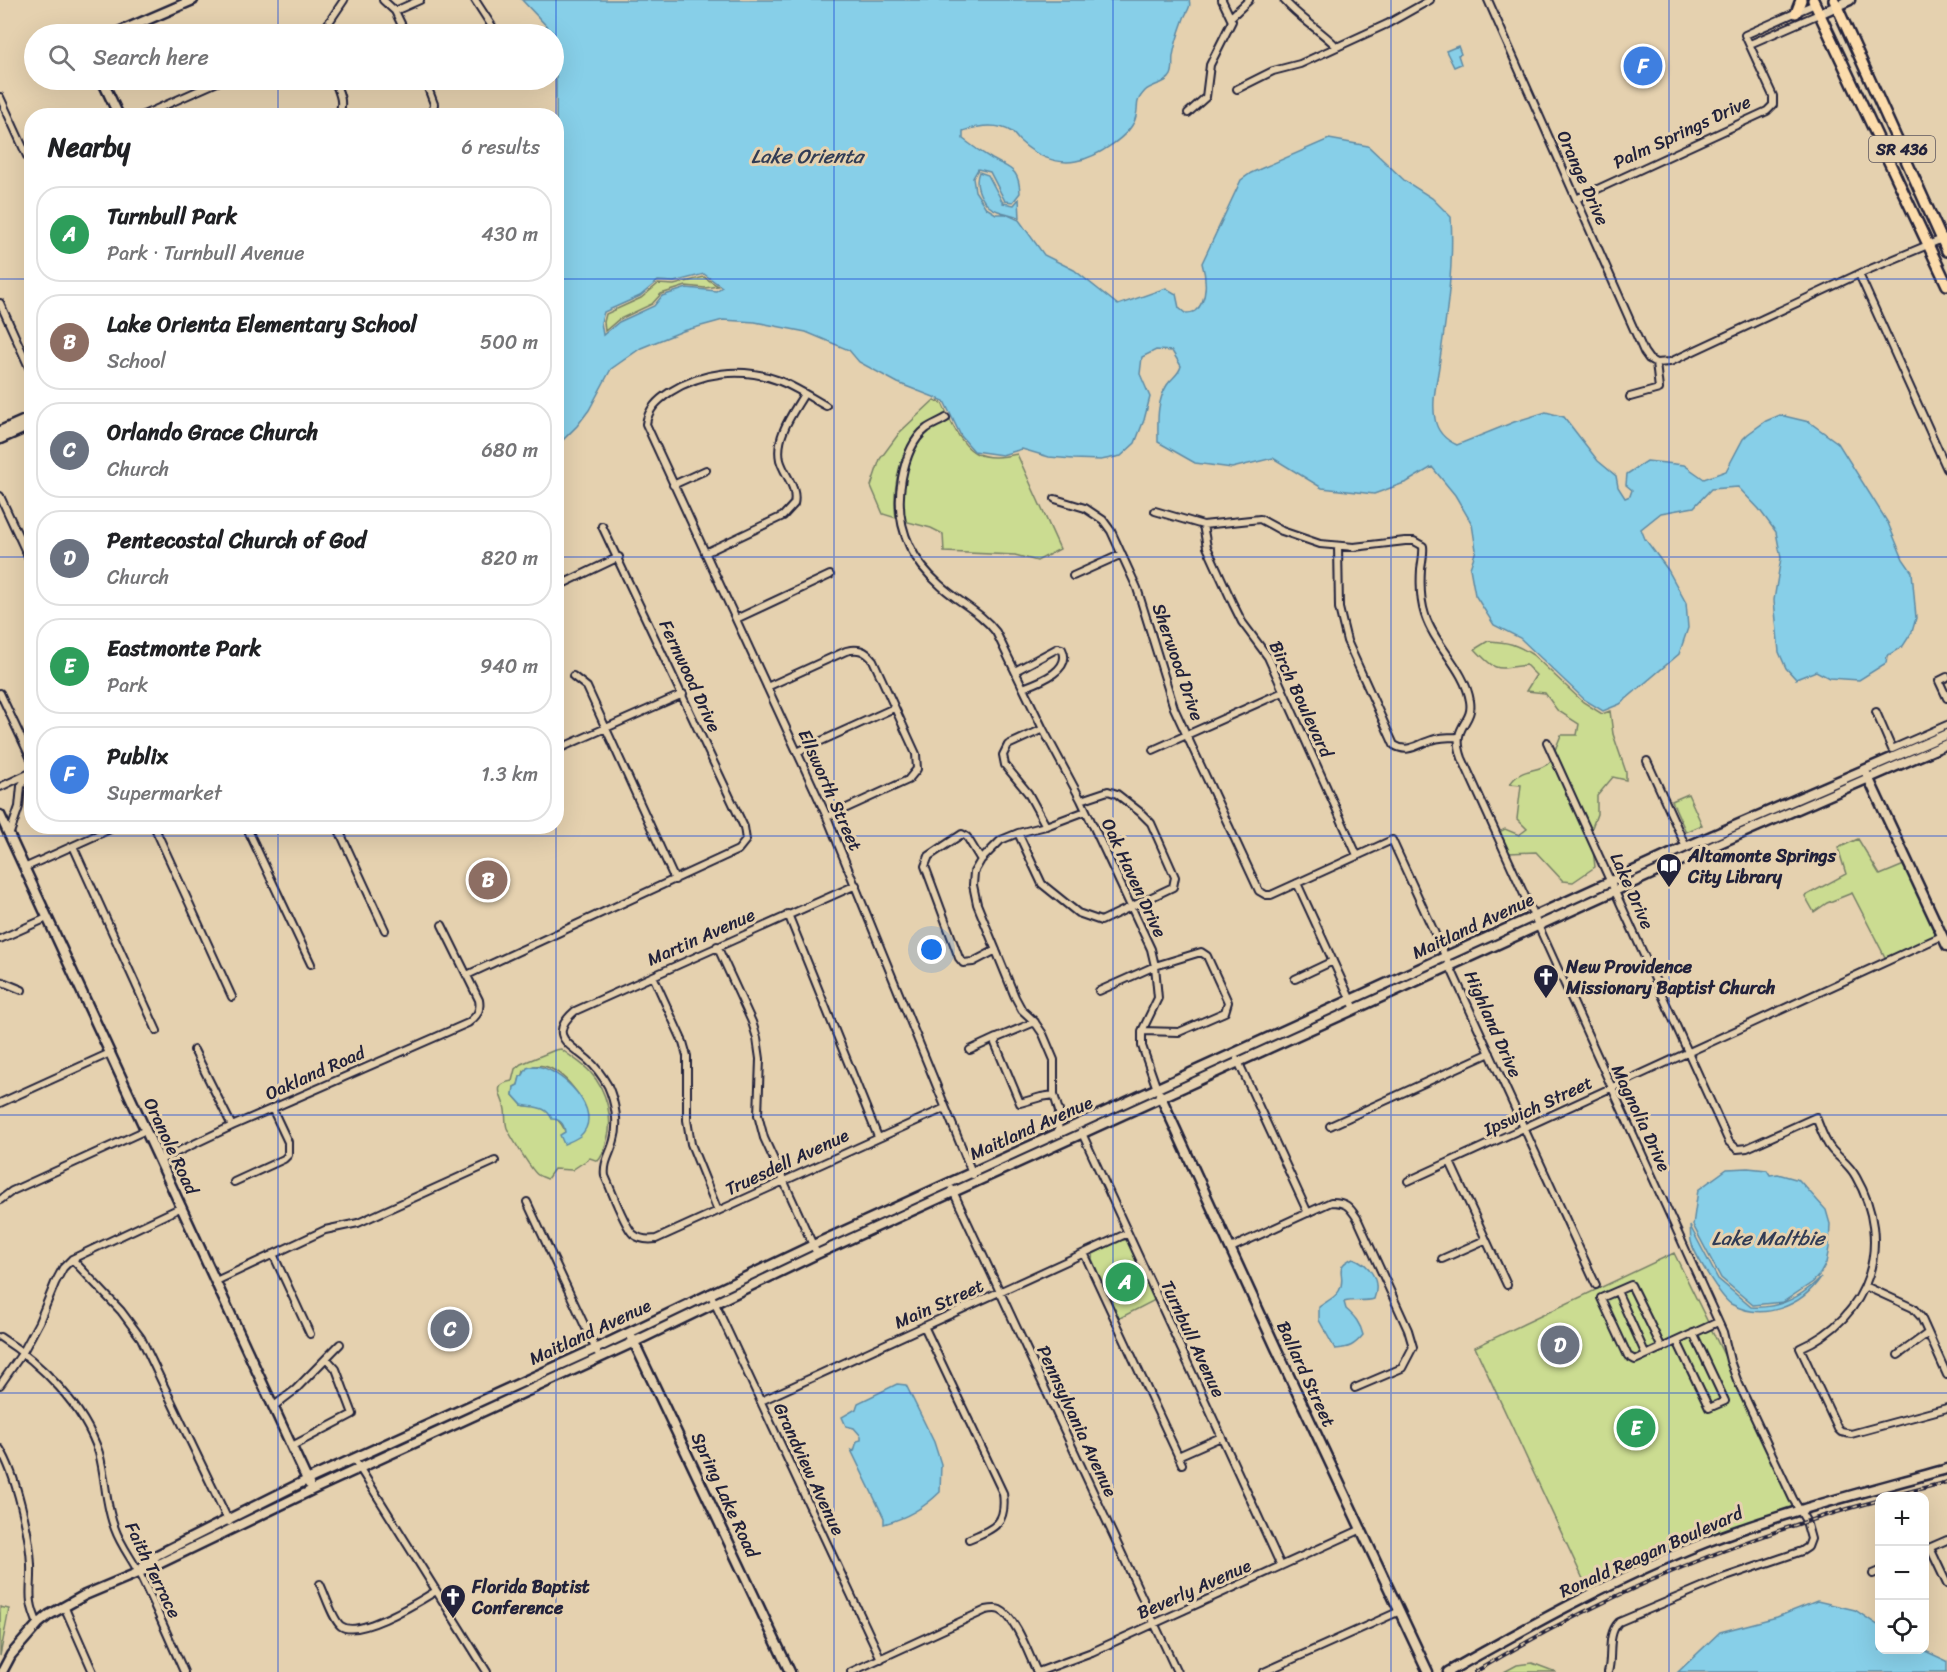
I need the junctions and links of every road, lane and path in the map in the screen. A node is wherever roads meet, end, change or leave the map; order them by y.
1 (193, 0) edge
2 (344, 0) edge
3 (383, 0) edge
4 (420, 0) edge
5 (475, 0) edge
6 (1222, 0) edge
7 (1249, 0) edge
8 (1284, 0) edge
9 (1430, 0) edge
10 (1488, 0) edge
11 (1801, 0) edge
12 (1850, 0) edge
13 (1817, 1) edge
14 (1835, 3) edge
15 (395, 11) junction
16 (1796, 13) junction
17 (1819, 14) junction
18 (1231, 17) junction
19 (137, 24) edge
20 (328, 24) edge
21 (401, 24) edge
22 (491, 24) edge
23 (1750, 44) junction
24 (1336, 46) junction
25 (1236, 89) dead end
26 (106, 90) edge
27 (200, 90) edge
28 (337, 90) edge
29 (429, 90) edge
30 (0, 97) edge
31 (114, 108) edge
32 (159, 108) edge
33 (340, 108) edge
34 (433, 108) edge
35 (1188, 113) dead end
36 (24, 150) edge
37 (1576, 199) junction
38 (1945, 235) edge
39 (1929, 243) junction
40 (1947, 251) edge
41 (1859, 274) junction
42 (1947, 285) edge
43 (0, 303) edge
44 (24, 356) edge
45 (1656, 363) junction
46 (804, 394) junction
47 (1630, 397) dead end
48 (826, 406) dead end
49 (946, 418) dead end
50 (24, 420) edge
51 (24, 428) edge
52 (0, 431) edge
53 (0, 439) edge
54 (1947, 469) edge
55 (706, 470) dead end
56 (673, 485) junction
57 (0, 496) edge
58 (1055, 499) dead end
59 (1155, 511) dead end
60 (1203, 525) junction
61 (603, 526) dead end
62 (1338, 546) junction
63 (24, 548) edge
64 (705, 552) junction
65 (1122, 554) junction
66 (619, 557) junction
67 (830, 575) dead end
68 (1073, 576) dead end
69 (564, 582) edge
70 (736, 620) junction
71 (1015, 671) junction
72 (573, 676) dead end
73 (1947, 677) edge
74 (768, 687) junction
75 (1023, 688) junction
76 (1283, 692) junction
77 (0, 693) edge
78 (682, 694) junction
79 (1947, 698) edge
80 (894, 708) junction
81 (1876, 712) dead end
82 (1947, 725) edge
83 (606, 728) junction
84 (1043, 729) junction
85 (1947, 734) edge
86 (1187, 735) junction
87 (1457, 737) junction
88 (1547, 742) dead end
89 (24, 744) edge
90 (1947, 744) edge
91 (564, 746) edge
92 (1153, 750) dead end
93 (797, 752) junction
94 (1647, 761) dead end
95 (1864, 769) junction
96 (24, 776) edge
97 (1868, 779) junction
98 (24, 782) edge
99 (0, 787) edge
100 (1081, 800) junction
101 (1086, 811) junction
102 (0, 815) edge
103 (827, 817) junction
104 (1046, 826) junction
105 (1018, 833) junction
106 (1718, 833) junction
107 (99, 834) edge
108 (158, 834) edge
109 (250, 834) edge
110 (341, 834) edge
111 (9, 836) junction
112 (1722, 842) junction
113 (73, 846) junction
114 (1686, 847) junction
115 (1357, 855) junction
116 (981, 860) junction
117 (24, 868) junction
118 (675, 880) junction
119 (1611, 882) junction
120 (1297, 883) junction
121 (856, 885) junction
122 (1615, 891) junction
123 (1130, 906) junction
124 (788, 914) junction
125 (1533, 917) junction
126 (47, 918) junction
127 (442, 925) dead end
128 (1538, 926) junction
129 (385, 930) dead end
130 (1942, 936) junction
131 (0, 939) edge
132 (717, 946) junction
133 (1947, 946) edge
134 (996, 950) junction
135 (1446, 957) junction
136 (1333, 961) junction
137 (311, 964) dead end
138 (1155, 966) junction
139 (1450, 966) junction
140 (467, 975) junction
141 (653, 976) junction
142 (1294, 979) dead end
143 (0, 981) edge
144 (22, 990) dead end
145 (1099, 991) dead end
146 (232, 997) dead end
147 (1351, 1000) junction
148 (1355, 1009) junction
149 (1035, 1022) junction
150 (157, 1031) dead end
151 (1142, 1031) junction
152 (1275, 1035) junction
153 (997, 1038) junction
154 (1280, 1044) junction
155 (194, 1050) dead end
156 (970, 1050) dead end
157 (110, 1053) junction
158 (1235, 1053) junction
159 (1490, 1053) junction
160 (1689, 1053) junction
161 (1239, 1063) junction
162 (1612, 1088) junction
163 (1157, 1089) junction
164 (1054, 1095) junction
165 (1162, 1098) junction
166 (0, 1103) edge
167 (272, 1108) junction
168 (945, 1108) junction
169 (232, 1126) junction
170 (1330, 1126) dead end
171 (1080, 1129) junction
172 (1524, 1129) junction
173 (146, 1130) junction
174 (1058, 1134) junction
175 (878, 1137) junction
176 (160, 1160) junction
177 (495, 1161) dead end
178 (1450, 1162) junction
179 (972, 1173) junction
180 (784, 1180) junction
181 (1408, 1181) dead end
182 (234, 1182) dead end
183 (976, 1182) junction
184 (949, 1183) junction
185 (954, 1192) junction
186 (0, 1200) edge
187 (527, 1202) dead end
188 (182, 1207) junction
189 (718, 1210) junction
190 (1308, 1213) junction
191 (1128, 1233) junction
192 (642, 1239) joint
193 (1485, 1240) junction
194 (813, 1245) junction
195 (1231, 1248) junction
196 (1084, 1253) junction
197 (273, 1254) junction
198 (817, 1254) junction
199 (72, 1259) junction
200 (1442, 1259) dead end
201 (216, 1281) junction
202 (1596, 1285) dead end
203 (1507, 1286) dead end
204 (1865, 1286) junction
205 (1617, 1291) junction
206 (710, 1293) junction
207 (1000, 1293) junction
208 (714, 1302) junction
209 (1718, 1322) junction
210 (924, 1326) junction
211 (630, 1332) junction
212 (1693, 1333) junction
213 (1928, 1333) junction
214 (310, 1334) dead end
215 (0, 1337) edge
216 (1677, 1341) junction
217 (634, 1342) junction
218 (340, 1344) dead end
219 (596, 1348) junction
220 (1662, 1348) junction
221 (23, 1352) junction
222 (1646, 1355) junction
223 (1898, 1355) dead end
224 (599, 1358) junction
225 (327, 1359) junction
226 (542, 1373) junction
227 (1947, 1375) edge
228 (546, 1383) junction
229 (0, 1385) edge
230 (1355, 1388) dead end
231 (761, 1401) junction
232 (274, 1406) junction
233 (1947, 1408) edge
234 (462, 1409) junction
235 (479, 1414) junction
236 (1221, 1437) junction
237 (292, 1446) junction
238 (0, 1449) edge
239 (1178, 1456) junction
240 (354, 1459) junction
241 (1182, 1464) dead end
242 (360, 1468) junction
243 (1947, 1469) edge
244 (307, 1480) junction
245 (312, 1490) junction
246 (1800, 1510) junction
247 (227, 1519) junction
248 (232, 1528) junction
249 (1362, 1530) junction
250 (969, 1539) dead end
251 (1947, 1540) edge
252 (1929, 1548) edge
253 (1929, 1552) edge
254 (1281, 1566) junction
255 (138, 1571) junction
256 (320, 1584) dead end
257 (1947, 1584) edge
258 (436, 1591) junction
259 (64, 1606) junction
260 (1400, 1611) junction
261 (1154, 1623) junction
262 (38, 1624) junction
263 (881, 1659) junction
264 (2, 1672) edge
265 (93, 1672) edge
266 (184, 1672) edge
267 (487, 1672) edge
268 (790, 1672) edge
269 (851, 1672) edge
270 (1037, 1672) edge
271 (1177, 1672) edge
272 (1264, 1672) edge
273 (1428, 1672) edge
274 (1448, 1672) edge
275 (1608, 1672) edge

1 - 19 main road
2 - 20 street
3 - 15 street
4 - 15 street
5 - 22 street
6 - 18 street
7 - 18 street
8 - 24 street
9 - 24 street
10 - 37 street, Orange Drive
11 - 16 main road
12 - 14 main road
13 - 16 street, Palm Springs Drive
13 - 17 main road, SR 436
14 - 17 main road
14 - 38 main road, SR 436
15 - 21 street
16 - 23 street, Palm Springs Drive
17 - 23 street
17 - 39 main road, SR 436
18 - 35 street
23 - 37 street, Palm Springs Drive
24 - 25 street
26 - 31 main road
27 - 32 street
28 - 33 street
29 - 34 street
30 - 36 street
37 - 45 street, Orange Drive
38 - 39 street
38 - 40 main road, SR 436
39 - 41 street
39 - 42 main road, SR 436
41 - 45 street
41 - 54 street
43 - 44 street
45 - 47 street
46 - 48 street
46 - 56 street, Ellsworth Street
46 - 64 street
49 - 71 street, Oak Haven Drive
50 - 52 main road
51 - 53 main road
55 - 56 street
56 - 64 street, Ellsworth Street
57 - 63 street
58 - 65 street, Sherwood Drive
59 - 60 street
60 - 62 street
60 - 76 street, Birch Boulevard
61 - 66 street, Fernwood Drive
62 - 87 street
62 - 87 street
64 - 70 street, Ellsworth Street
65 - 68 street
65 - 86 street, Sherwood Drive
66 - 69 street
66 - 78 street, Fernwood Drive
67 - 70 street
70 - 74 street, Ellsworth Street
71 - 75 street, Oak Haven Drive
71 - 75 street
72 - 83 street
73 - 79 street
74 - 80 street
74 - 93 street, Ellsworth Street
75 - 84 street, Oak Haven Drive
76 - 86 street
76 - 115 street, Birch Boulevard
77 - 89 street
78 - 83 street
78 - 118 street, Fernwood Drive
80 - 93 street
80 - 103 street
81 - 82 street
83 - 91 street
83 - 118 street
84 - 100 street, Oak Haven Drive
84 - 104 street
85 - 95 main road, Maitland Avenue
86 - 92 street
86 - 120 street, Sherwood Drive
87 - 125 street, Magnolia Drive
88 - 119 street, Lake Drive
90 - 97 main road, Maitland Avenue
93 - 103 street, Ellsworth Street
94 - 114 street
95 - 97 main road
95 - 106 main road, Maitland Avenue
96 - 99 street
97 - 112 main road, Maitland Avenue
97 - 130 main road
98 - 111 street
100 - 101 street, Oak Haven Drive
100 - 123 street
101 - 104 street
101 - 123 street, Oak Haven Drive
102 - 111 main road, Oranole Road
103 - 121 street, Ellsworth Street
104 - 105 street
105 - 116 street
105 - 123 street
106 - 112 street
106 - 114 main road, Maitland Avenue
107 - 113 street
108 - 146 street
109 - 137 street
110 - 129 street
111 - 117 main road, Oranole Road
112 - 122 main road, Maitland Avenue
113 - 117 street
113 - 150 street
114 - 119 main road, Maitland Avenue
115 - 120 street
115 - 135 street, Highland Drive
116 - 134 street
116 - 134 street
117 - 126 main road, Oranole Road
118 - 140 street
119 - 122 street, Lake Drive
119 - 125 main road, Maitland Avenue
120 - 136 street
121 - 124 street, Martin Avenue
121 - 168 street, Ellsworth Street
122 - 128 main road, Maitland Avenue
122 - 160 street, Lake Drive
123 - 138 street, Oak Haven Drive
124 - 132 street, Martin Avenue
124 - 175 street
125 - 128 street, Magnolia Drive
125 - 135 main road, Maitland Avenue
126 - 131 street
126 - 157 main road, Oranole Road
127 - 140 street
128 - 139 main road, Maitland Avenue
128 - 162 street, Magnolia Drive
130 - 133 main road
130 - 160 street, Ipswich Street
132 - 141 street, Martin Avenue
132 - 180 street
134 - 149 street
135 - 139 street, Highland Drive
135 - 147 main road, Maitland Avenue
136 - 142 street
136 - 147 street
138 - 145 street
138 - 151 street, Oak Haven Drive
138 - 151 street
139 - 148 main road, Maitland Avenue
139 - 159 street, Highland Drive
140 - 167 street, Oakland Road
141 - 189 street
141 - 192 street, Martin Avenue
143 - 144 street
147 - 148 street
147 - 152 main road, Maitland Avenue
148 - 154 main road, Maitland Avenue
149 - 153 street
149 - 164 street
151 - 163 street
152 - 154 street
152 - 158 main road, Maitland Avenue
153 - 156 street
153 - 164 street
154 - 161 main road, Maitland Avenue
155 - 169 street
157 - 166 street
157 - 173 main road, Oranole Road
158 - 161 street
158 - 163 main road, Maitland Avenue
159 - 170 street
159 - 172 street, Highland Drive
160 - 162 street, Ipswich Street
160 - 204 street, Lake Drive
161 - 165 main road, Maitland Avenue
161 - 190 street
162 - 172 street, Ipswich Street
162 - 209 street, Magnolia Drive
163 - 165 main road, Ballard Street
163 - 171 main road, Maitland Avenue
164 - 174 street
165 - 171 main road, Maitland Avenue
165 - 195 main road, Ballard Street
167 - 169 street, Oakland Road
167 - 182 street
168 - 175 street, Truesdell Avenue
168 - 179 street, Ellsworth Street
169 - 176 street, Oakland Road
171 - 174 main road, Maitland Avenue
171 - 183 main road, Maitland Avenue
171 - 191 street, Turnbull Avenue
172 - 178 street, Ipswich Street
172 - 202 street, Highland Drive
173 - 176 main road, Oranole Road
173 - 186 street
174 - 179 main road, Maitland Avenue
175 - 180 street, Truesdell Avenue
176 - 188 main road, Oranole Road
177 - 197 street
178 - 181 street, Ipswich Street
178 - 193 street
179 - 183 street, Ellsworth Street
179 - 184 main road, Maitland Avenue
180 - 189 street, Truesdell Avenue
180 - 194 street
183 - 185 main road, Maitland Avenue
184 - 185 street, Pennsylvania Avenue
184 - 194 main road, Maitland Avenue
185 - 198 main road, Maitland Avenue
185 - 207 street, Pennsylvania Avenue
187 - 219 street
188 - 199 street
188 - 201 main road, Oranole Road
189 - 192 street, Truesdell Avenue
190 - 195 street
190 - 230 street
191 - 196 street, Main Street
191 - 236 street, Turnbull Avenue
193 - 200 street
193 - 203 street
194 - 198 street
194 - 206 main road, Maitland Avenue
195 - 249 main road, Ballard Street
196 - 207 street, Main Street
196 - 239 street
197 - 201 street
197 - 214 street
198 - 208 main road, Maitland Avenue
199 - 221 street
199 - 247 street
201 - 232 main road, Oranole Road
204 - 213 street
204 - 233 street
205 - 220 street
205 - 222 street
205 - 222 street
206 - 208 street, Grandview Avenue
206 - 211 main road, Maitland Avenue
207 - 210 street, Main Street
207 - 261 street, Pennsylvania Avenue
208 - 217 main road, Maitland Avenue
208 - 231 street, Grandview Avenue
209 - 212 street
209 - 246 street, Magnolia Drive
210 - 231 street, Main Street
210 - 250 street
211 - 217 main road, Spring Lake Road
211 - 219 main road, Maitland Avenue
212 - 216 street
212 - 216 street
213 - 223 street
213 - 227 street
215 - 221 street, Faith Terrace
216 - 220 street
217 - 224 main road, Maitland Avenue
217 - 268 main road, Spring Lake Road
218 - 225 street
219 - 224 street
219 - 226 main road, Maitland Avenue
220 - 222 street
221 - 229 street
221 - 255 street, Faith Terrace
224 - 228 main road, Maitland Avenue
225 - 232 street
225 - 237 street
226 - 228 street
226 - 234 main road, Maitland Avenue
228 - 235 main road, Maitland Avenue
231 - 263 street, Grandview Avenue
232 - 237 main road, Oranole Road
234 - 235 main road
234 - 240 main road, Maitland Avenue
235 - 242 main road, Maitland Avenue
236 - 239 street
236 - 254 street, Turnbull Avenue
237 - 244 main road, Oranole Road
238 - 262 street
239 - 241 street
240 - 242 street
240 - 244 main road, Maitland Avenue
242 - 245 main road, Maitland Avenue
242 - 258 street
243 - 246 main road, Ronald Reagan Boulevard
244 - 245 main road, Oranole Road
244 - 247 main road, Maitland Avenue
245 - 248 main road, Maitland Avenue
246 - 274 main road, Ronald Reagan Boulevard
246 - 275 street, Magnolia Drive
247 - 248 street
247 - 255 main road, Maitland Avenue
248 - 255 main road, Maitland Avenue
249 - 254 street, Beverly Avenue
249 - 260 main road, Ballard Street
251 - 252 street
253 - 257 street
254 - 261 street, Beverly Avenue
255 - 259 main road, Maitland Avenue
255 - 266 street, Faith Terrace
256 - 258 street
258 - 267 street
259 - 262 main road, Maitland Avenue
259 - 265 street
260 - 272 street
260 - 273 main road, Ballard Street
261 - 270 street, Beverly Avenue
261 - 271 street, Pennsylvania Avenue
262 - 264 main road, Maitland Avenue
263 - 269 street
263 - 270 street

